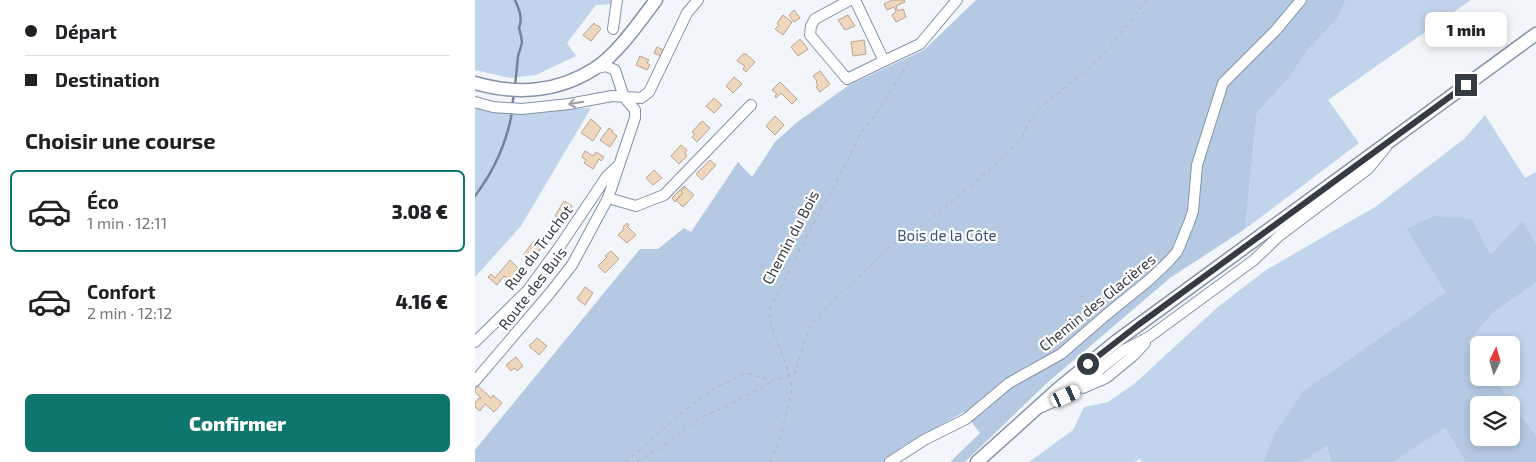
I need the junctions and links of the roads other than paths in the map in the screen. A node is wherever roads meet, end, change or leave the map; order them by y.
1 (617, 0) edge
2 (649, 0) edge
3 (656, 0) edge
4 (698, 0) edge
5 (850, 0) edge
6 (855, 0) edge
7 (957, 0) edge
8 (1301, 0) edge
9 (613, 29) dead end
10 (1536, 34) edge
11 (884, 61) junction
12 (596, 68) junction
13 (475, 76) edge
14 (475, 83) edge
15 (624, 98) junction
16 (475, 102) edge
17 (751, 105) dead end
18 (1392, 139) junction
19 (620, 164) junction
20 (608, 198) junction
21 (475, 342) edge
22 (475, 381) edge
23 (1034, 410) junction
24 (890, 462) edge
25 (977, 462) edge

1 - 9 street
2 - 13 main road
3 - 12 main road
4 - 15 street
5 - 11 street
6 - 11 street
7 - 11 street
8 - 24 street, Chemin des Glacières
10 - 18 main road
12 - 14 main road
12 - 15 street, Route des Buis
15 -> 16 street
15 - 19 street, Route des Buis
17 - 20 street
18 - 23 main road
18 - 23 street
19 - 20 street, Route des Buis
19 - 21 street, Rue du Truchot
20 - 22 street, Route des Buis
23 - 25 main road

